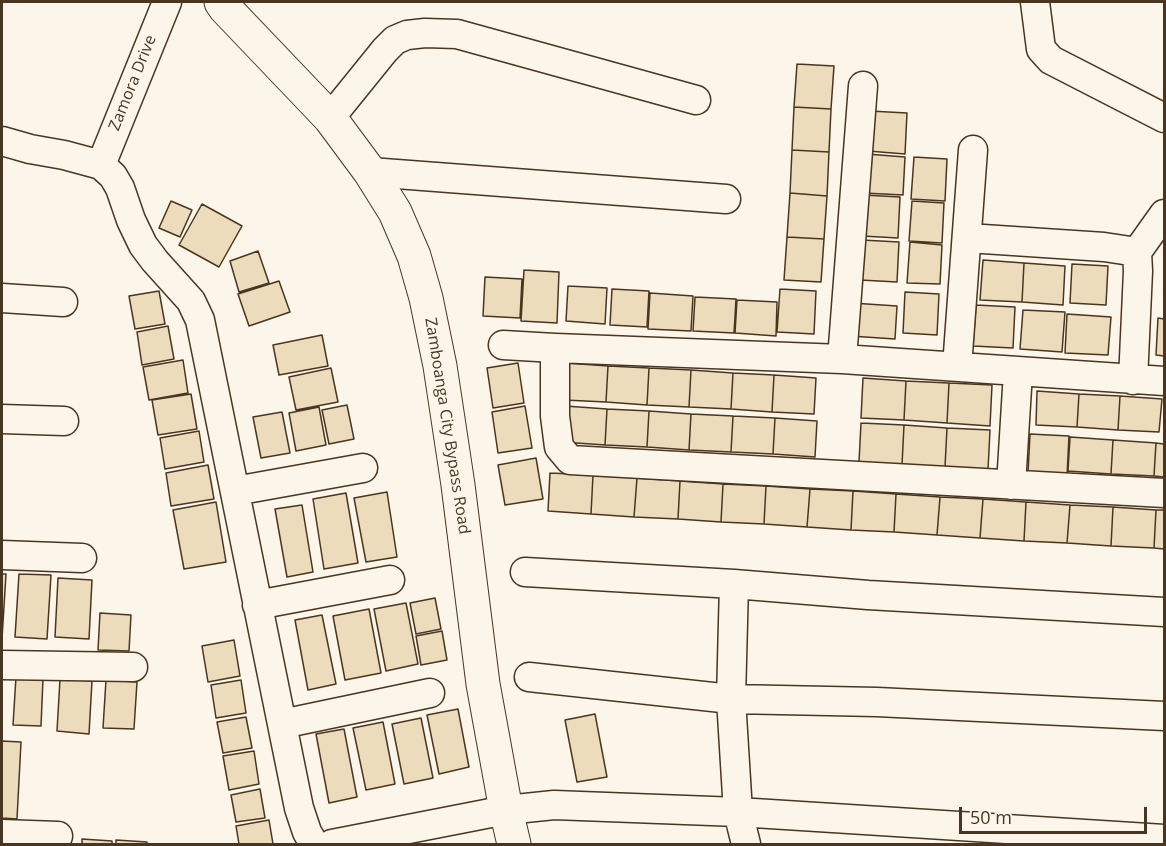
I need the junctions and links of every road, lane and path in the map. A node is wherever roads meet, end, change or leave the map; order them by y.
1 (167, 2) edge
2 (221, 2) edge
3 (1035, 2) edge
4 (863, 86) dead end
5 (696, 100) dead end
6 (330, 118) junction
7 (1164, 118) edge
8 (2, 141) edge
9 (974, 150) dead end
10 (101, 165) junction
11 (370, 172) junction
12 (726, 199) dead end
13 (1164, 214) edge
14 (968, 238) junction
15 (1137, 252) junction
16 (2, 298) edge
17 (63, 302) dead end
18 (503, 345) dead end
19 (555, 348) junction
20 (842, 359) junction
21 (957, 367) junction
22 (1018, 372) junction
23 (1133, 380) junction
24 (1164, 381) edge
25 (2, 419) edge
26 (64, 421) dead end
27 (363, 468) dead end
28 (1011, 485) junction
29 (235, 491) junction
30 (1164, 493) edge
31 (2, 555) edge
32 (81, 558) dead end
33 (525, 572) dead end
34 (390, 580) dead end
35 (734, 584) junction
36 (257, 605) junction
37 (1164, 612) edge
38 (2, 665) edge
39 (133, 667) dead end
40 (529, 677) dead end
41 (430, 693) dead end
42 (731, 699) junction
43 (1164, 716) edge
44 (282, 724) junction
45 (506, 810) junction
46 (738, 812) junction
47 (2, 834) edge
48 (58, 836) dead end
49 (1164, 839) edge
50 (314, 844) edge
51 (332, 844) edge
52 (514, 844) edge
53 (746, 844) edge

1 - 10 street, Zamora Drive
2 - 6 main road, Zamboanga City Bypass Road
3 - 7 street
4 - 20 street
5 - 6 street
6 - 11 main road, Zamboanga City Bypass Road
8 - 10 street
9 - 14 street
10 - 29 street
11 - 12 street
11 - 45 main road, Zamboanga City Bypass Road
13 - 15 street
14 - 15 street
14 - 21 street
15 - 23 street
16 - 17 street
18 - 19 street
19 - 20 street
19 - 28 street
20 - 21 street
21 - 22 street
22 - 23 street
22 - 28 street
23 - 24 street
25 - 26 street
27 - 29 street
28 - 30 street
29 - 36 street
31 - 32 street
33 - 35 street
34 - 36 street
35 - 37 street
35 - 42 street
36 - 44 street
38 - 39 street
40 - 42 street
41 - 44 street
42 - 43 street
42 - 46 street
44 - 50 street
45 - 46 street
45 - 51 street
45 - 52 main road, Zamboanga City Bypass Road
46 - 49 street
46 - 53 street
47 - 48 street

